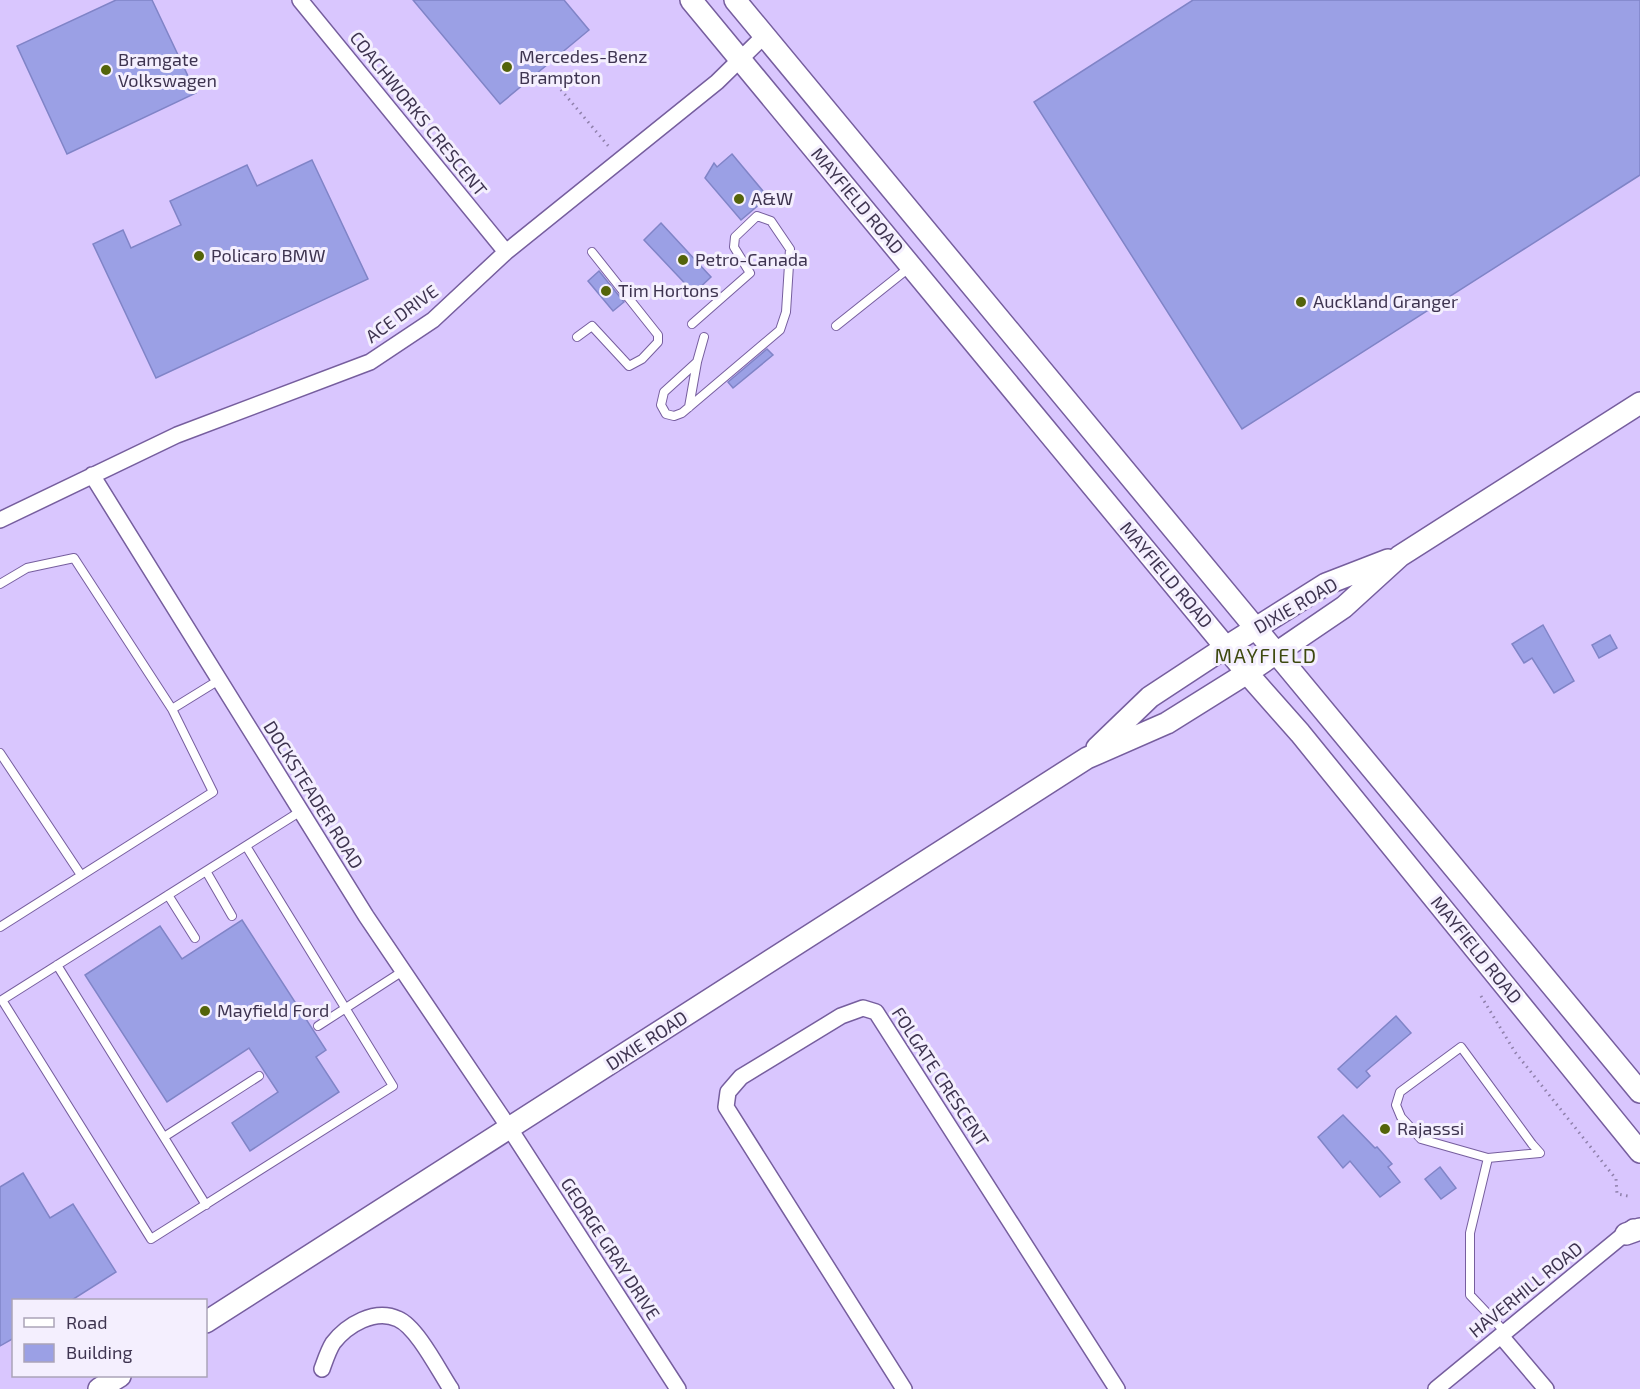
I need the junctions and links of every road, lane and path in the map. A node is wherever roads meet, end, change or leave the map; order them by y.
1 (300, 0) edge
2 (691, 0) edge
3 (735, 0) edge
4 (764, 36) junction
5 (740, 60) junction
6 (557, 85) dead end
7 (621, 160) junction
8 (506, 252) junction
9 (592, 252) dead end
10 (911, 266) junction
11 (692, 324) dead end
12 (836, 326) dead end
13 (577, 337) dead end
14 (704, 337) dead end
15 (698, 362) junction
16 (1640, 403) edge
17 (689, 407) junction
18 (92, 476) junction
19 (0, 520) edge
20 (1400, 556) junction
21 (0, 584) edge
22 (1256, 628) junction
23 (1226, 647) junction
24 (1276, 653) junction
25 (1247, 673) junction
26 (219, 680) junction
27 (172, 709) junction
28 (1, 758) edge
29 (1087, 758) junction
30 (301, 811) junction
31 (246, 846) junction
32 (206, 871) junction
33 (81, 875) junction
34 (168, 895) junction
35 (232, 916) dead end
36 (0, 927) edge
37 (195, 938) dead end
38 (57, 965) junction
39 (403, 971) junction
40 (1481, 996) dead end
41 (345, 1008) junction
42 (318, 1026) dead end
43 (259, 1076) dead end
44 (1640, 1092) edge
45 (510, 1129) junction
46 (164, 1137) junction
47 (1640, 1152) edge
48 (1488, 1158) junction
49 (1628, 1196) dead end
50 (206, 1205) junction
51 (1635, 1228) edge
52 (207, 1321) edge
53 (1503, 1334) junction
54 (322, 1369) dead end
55 (118, 1377) edge
56 (99, 1389) edge
57 (451, 1389) edge
58 (678, 1389) edge
59 (904, 1389) edge
60 (1117, 1389) edge
61 (1436, 1389) edge
62 (1546, 1389) edge

1 - 8 street, COACHWORKS CRESCENT
2 - 5 main road, MAYFIELD ROAD
3 - 4 main road, MAYFIELD ROAD
4 - 5 street, ACE DRIVE
4 - 22 main road, MAYFIELD ROAD
5 - 7 street, ACE DRIVE
5 - 10 main road, MAYFIELD ROAD
6 - 7 path
7 - 8 street, ACE DRIVE
8 - 18 street, ACE DRIVE
9 - 13 lane
10 - 12 lane
10 - 23 main road, MAYFIELD ROAD
11 - 17 lane
14 - 15 lane
15 - 17 lane
15 - 17 lane
16 - 20 main road, DIXIE ROAD
18 - 19 street, ACE DRIVE
18 - 26 street, DOCKSTEADER ROAD
20 - 22 main road, DIXIE ROAD
20 - 24 main road, DIXIE ROAD
21 - 27 lane
22 - 23 main road, DIXIE ROAD
22 - 24 main road, MAYFIELD ROAD
23 - 25 main road, MAYFIELD ROAD
23 - 29 main road, DIXIE ROAD
24 - 25 main road, DIXIE ROAD
24 - 44 main road, MAYFIELD ROAD
25 - 29 main road, DIXIE ROAD
25 - 47 main road, MAYFIELD ROAD
26 - 27 lane
26 - 30 street, DOCKSTEADER ROAD
27 - 33 lane
28 - 33 lane
29 - 45 main road, DIXIE ROAD
30 - 31 lane
30 - 39 street, DOCKSTEADER ROAD
31 - 32 lane
31 - 41 lane
32 - 34 lane
32 - 35 lane
33 - 36 lane
34 - 37 lane
34 - 38 lane
38 - 46 lane
38 - 50 lane
39 - 41 lane
39 - 45 street, DOCKSTEADER ROAD
40 - 49 path
41 - 42 lane
41 - 50 lane
43 - 46 lane
45 - 52 main road, DIXIE ROAD
45 - 58 street, GEORGE GRAY DRIVE
46 - 50 lane
48 - 48 lane
48 - 53 lane
51 - 53 street, HAVERHILL ROAD
53 - 61 street, HAVERHILL ROAD
53 - 62 street
54 - 57 street
55 - 56 main road
59 - 60 street, FOLGATE CRESCENT

